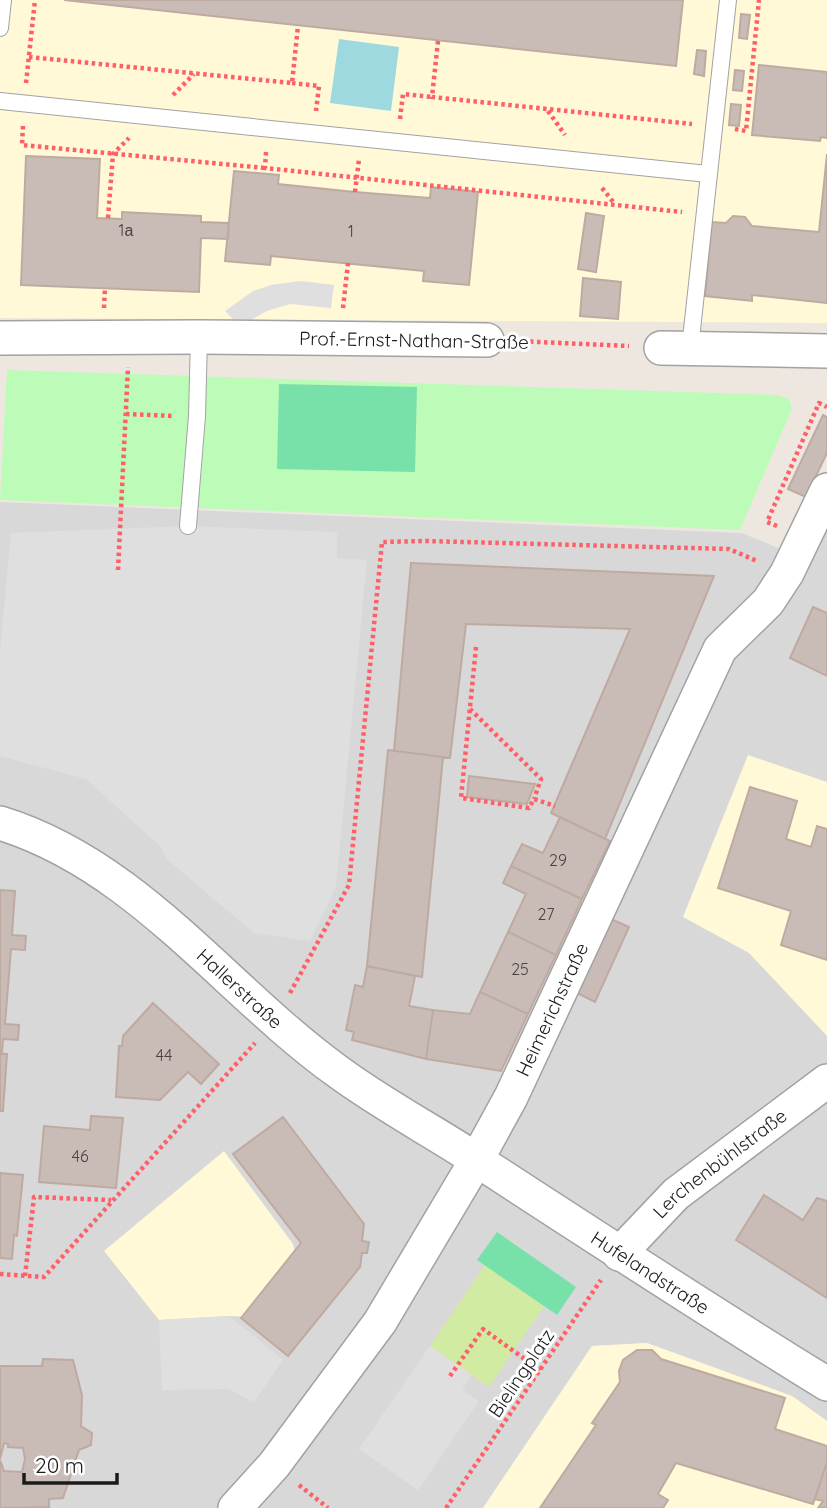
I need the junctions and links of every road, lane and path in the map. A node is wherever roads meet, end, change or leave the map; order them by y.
1 (3, 0) edge
2 (35, 0) edge
3 (728, 0) edge
4 (759, 0) edge
5 (298, 26) dead end
6 (0, 28) edge
7 (438, 41) dead end
8 (29, 57) junction
9 (292, 83) junction
10 (432, 97) junction
11 (0, 102) edge
12 (24, 104) junction
13 (328, 113) dead end
14 (388, 119) dead end
15 (715, 127) junction
16 (268, 129) junction
17 (113, 153) junction
18 (359, 159) dead end
19 (265, 168) junction
20 (708, 174) junction
21 (357, 177) junction
22 (355, 192) dead end
23 (704, 214) junction
24 (108, 218) dead end
25 (348, 264) dead end
26 (199, 337) junction
27 (0, 338) edge
28 (129, 338) junction
29 (340, 339) junction
30 (487, 340) joint
31 (675, 348) junction
32 (827, 351) edge
33 (827, 407) edge
34 (126, 414) junction
35 (197, 416) junction
36 (827, 490) edge
37 (188, 526) dead end
38 (786, 530) dead end
39 (118, 570) dead end
40 (787, 573) junction
41 (476, 647) dead end
42 (470, 709) junction
43 (534, 799) junction
44 (555, 806) dead end
45 (0, 823) edge
46 (275, 1020) junction
47 (827, 1080) edge
48 (477, 1159) junction
49 (112, 1200) junction
50 (619, 1254) junction
51 (0, 1274) edge
52 (25, 1276) junction
53 (540, 1370) junction
54 (450, 1376) dead end
55 (827, 1384) edge
56 (235, 1508) edge
57 (446, 1508) edge

1 - 6 lane
2 - 8 path
3 - 15 lane
4 - 15 path
5 - 9 path
7 - 10 path
8 - 9 path
8 - 12 path
9 - 13 path
10 - 14 path
10 - 15 path
11 - 12 lane
12 - 16 lane
12 - 17 path
15 - 20 lane
16 - 19 path
16 - 20 lane
17 - 19 path
17 - 24 path
18 - 21 path
19 - 21 path
20 - 23 lane
21 - 22 path
21 - 23 path
23 - 31 lane
25 - 29 path
26 - 28 street, Prof.-Ernst-Nathan-Straße
26 - 29 street, Prof.-Ernst-Nathan-Straße
26 - 35 lane
27 - 28 street, Prof.-Ernst-Nathan-Straße
28 - 34 path
29 - 30 street, Prof.-Ernst-Nathan-Straße
30 - 31 path, Prof.-Ernst-Nathan-Straße
31 - 32 street
33 - 38 path
34 - 35 path
34 - 39 path
35 - 37 lane
36 - 40 street, Heimerichstraße
40 - 46 path
40 - 48 street, Heimerichstraße
41 - 42 path
42 - 43 path
42 - 43 path
43 - 44 path
45 - 46 street, Hallerstraße
46 - 48 street, Hallerstraße
46 - 49 path
47 - 50 street, Lerchenbühlstraße
48 - 50 street, Hufelandstraße
48 - 56 street, Heimerichstraße
49 - 52 path
49 - 52 path
50 - 53 path, Bielingplatz
50 - 55 street, Hufelandstraße
51 - 52 path
53 - 54 path
53 - 57 path, Bielingplatz

